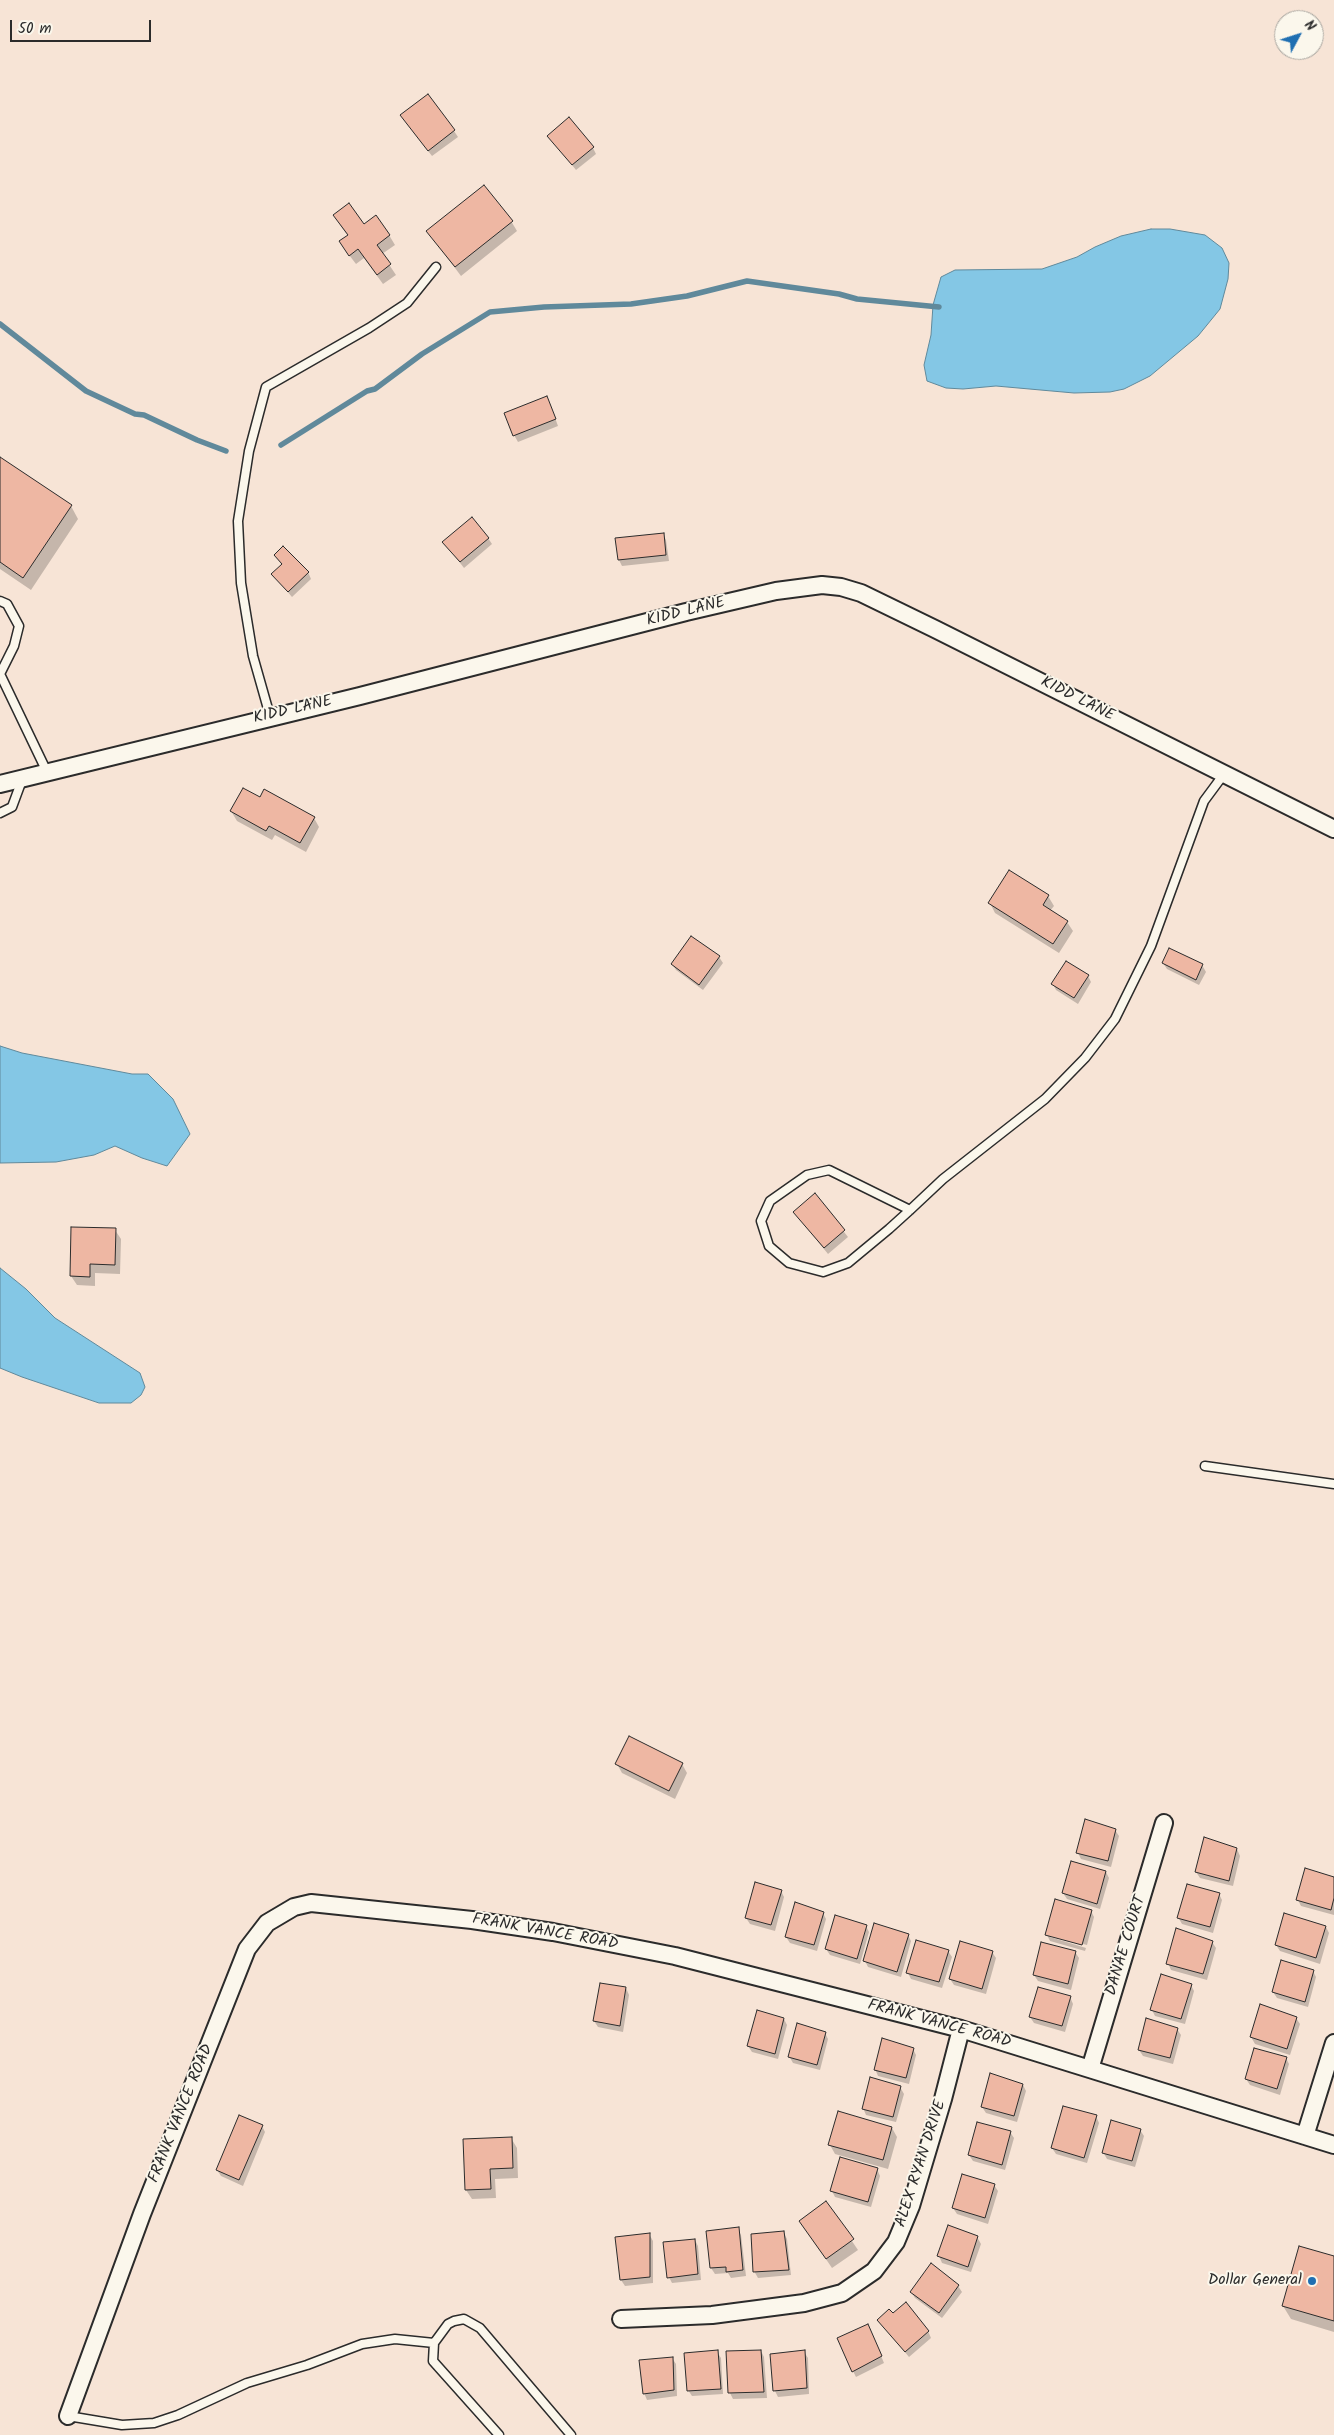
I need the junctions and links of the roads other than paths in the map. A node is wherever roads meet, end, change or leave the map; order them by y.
1 (436, 267) dead end
2 (0, 601) edge
3 (0, 674) edge
4 (270, 716) junction
5 (47, 772) junction
6 (1224, 774) junction
7 (23, 778) junction
8 (0, 784) edge
9 (0, 813) edge
10 (1334, 829) edge
11 (910, 1210) junction
12 (1204, 1466) dead end
13 (1334, 1484) edge
14 (1164, 1823) dead end
15 (961, 2029) junction
16 (1334, 2043) edge
17 (1090, 2069) junction
18 (1306, 2136) junction
19 (1334, 2145) edge
20 (621, 2318) dead end
21 (434, 2343) junction
22 (68, 2416) joint
23 (499, 2435) edge
24 (571, 2435) edge

1 - 4 lane
2 - 3 lane
3 - 5 lane
4 - 5 street, KIDD LANE
4 - 6 street, KIDD LANE
5 - 7 street, KIDD LANE
6 - 10 street, KIDD LANE
6 - 11 lane
7 - 8 street, KIDD LANE
7 - 9 lane
11 - 11 lane
12 - 13 lane
14 - 17 street, DANAE COURT
15 - 17 street, FRANK VANCE ROAD
15 - 20 street, ALEX RYAN DRIVE
15 - 22 street, FRANK VANCE ROAD
16 - 18 street
17 - 18 street, FRANK VANCE ROAD
18 - 19 street, FRANK VANCE ROAD
21 - 22 lane
21 - 23 lane
21 - 24 lane

